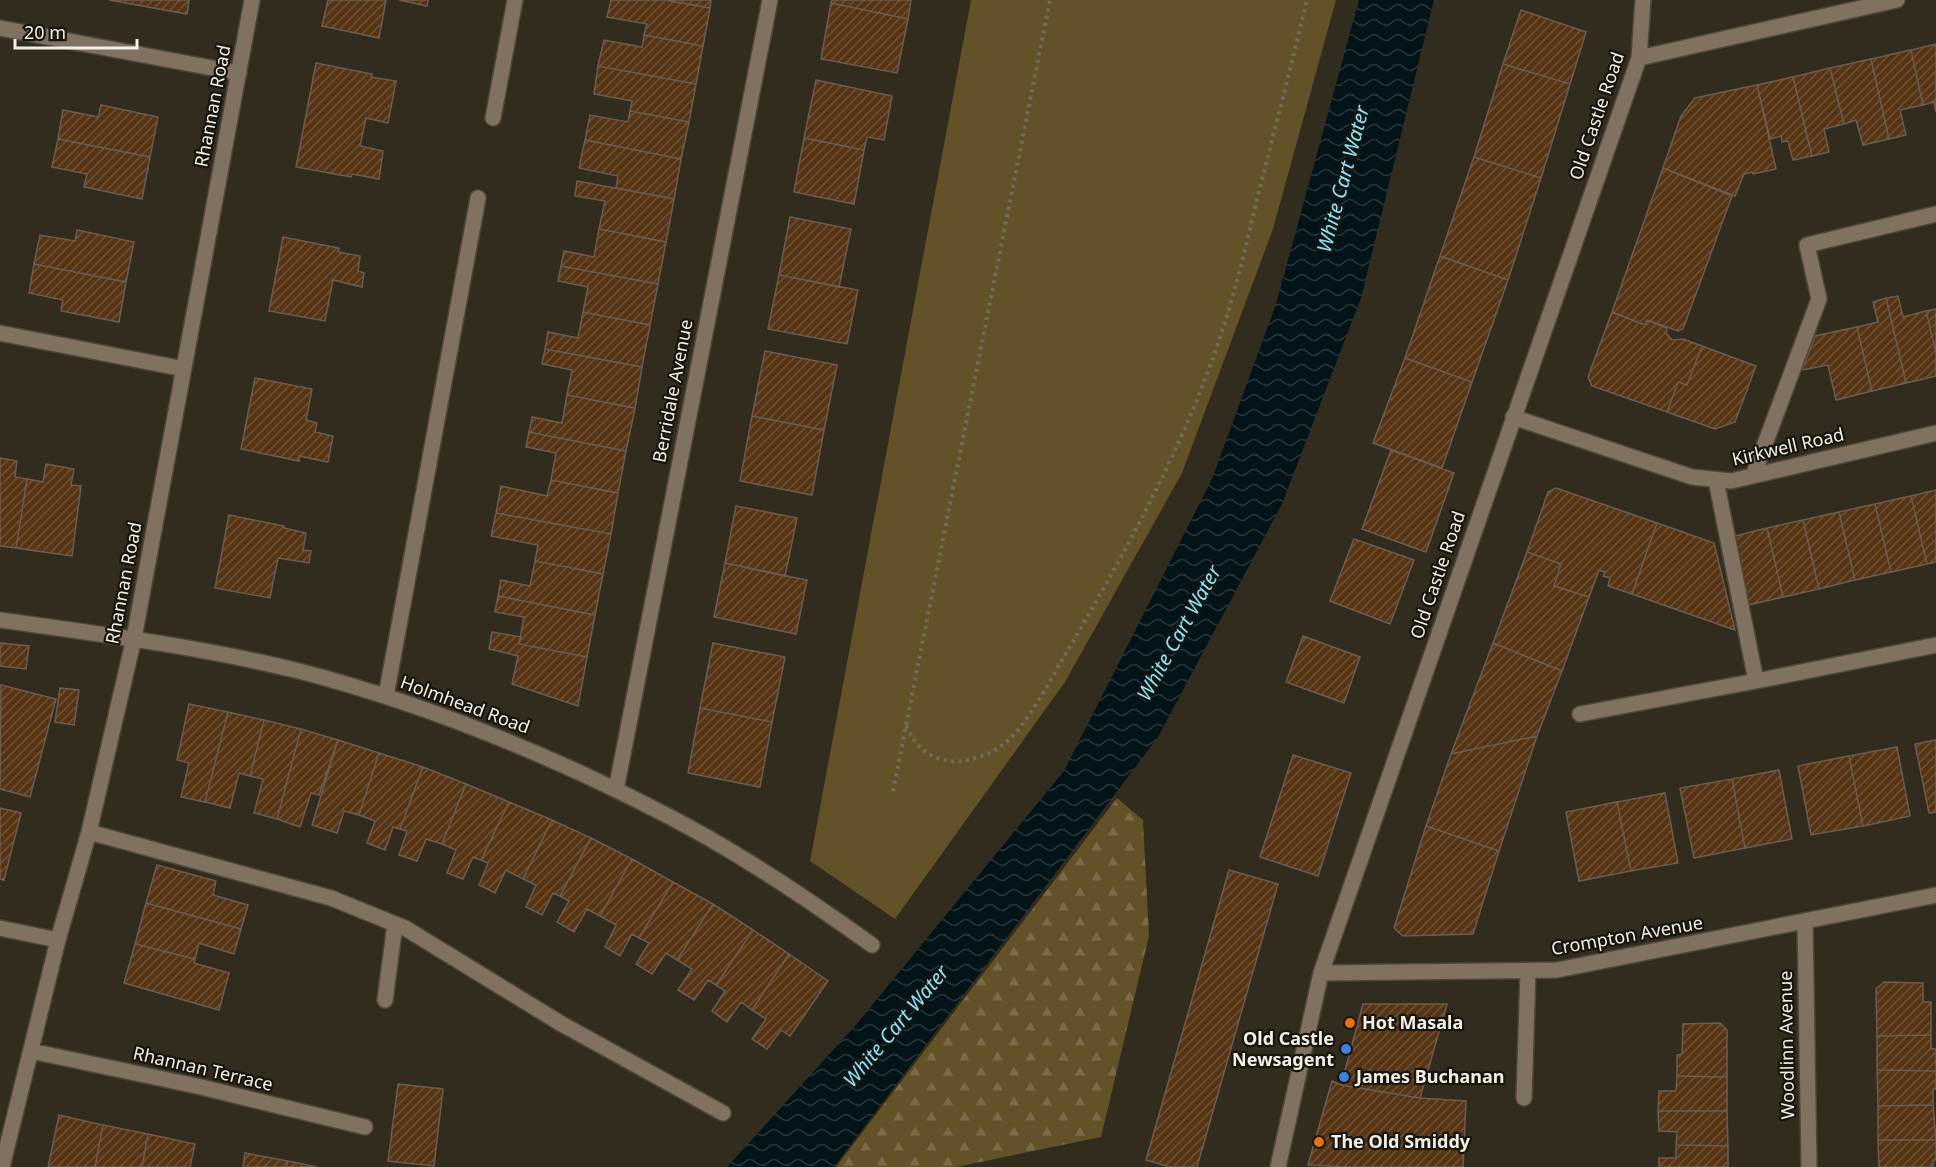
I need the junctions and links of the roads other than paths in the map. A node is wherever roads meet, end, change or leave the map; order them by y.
1 (252, 0) edge
2 (515, 0) edge
3 (770, 0) edge
4 (1643, 0) edge
5 (1898, 0) edge
6 (0, 28) edge
7 (1639, 58) junction
8 (238, 73) junction
9 (493, 118) dead end
10 (478, 198) dead end
11 (1936, 214) edge
12 (0, 333) edge
13 (184, 369) junction
14 (1513, 417) junction
15 (1936, 433) edge
16 (1753, 476) junction
17 (1716, 480) junction
18 (0, 620) edge
19 (134, 638) junction
20 (1936, 645) edge
21 (1756, 681) junction
22 (386, 696) junction
23 (1580, 714) dead end
24 (616, 790) junction
25 (89, 832) junction
26 (1936, 895) edge
27 (1804, 922) junction
28 (395, 924) junction
29 (0, 928) edge
30 (58, 939) junction
31 (872, 945) dead end
32 (1528, 971) junction
33 (1321, 973) junction
34 (385, 1000) dead end
35 (31, 1051) junction
36 (1524, 1098) dead end
37 (723, 1113) dead end
38 (365, 1127) dead end
39 (2, 1167) edge
40 (1278, 1167) edge
41 (1809, 1167) edge

1 - 8 street, Rhannan Road
2 - 9 street
3 - 24 street, Berridale Avenue
4 - 7 street, Old Castle Road
5 - 7 street
6 - 8 street
7 - 14 street, Old Castle Road
8 - 13 street, Rhannan Road
10 - 22 street
11 - 16 street
12 - 13 street
13 - 19 street, Rhannan Road
14 - 17 street, Kirkwell Road
14 - 33 street, Old Castle Road
15 - 16 street, Kirkwell Road
16 - 17 street, Kirkwell Road
17 - 21 street
18 - 19 street, Holmhead Road
19 - 22 street, Holmhead Road
19 - 25 street, Rhannan Road
20 - 21 street
21 - 23 street
22 - 24 street, Holmhead Road
24 - 31 street, Holmhead Road
25 - 28 street
25 - 30 street, Rhannan Road
26 - 27 street, Crompton Avenue
27 - 32 street, Crompton Avenue
27 - 41 street, Woodlinn Avenue
28 - 34 street
28 - 37 street
29 - 30 street
30 - 35 street, Rhannan Road
32 - 33 street, Crompton Avenue
32 - 36 street
33 - 40 street, Old Castle Road
35 - 38 street, Rhannan Terrace
35 - 39 street, Rhannan Road

